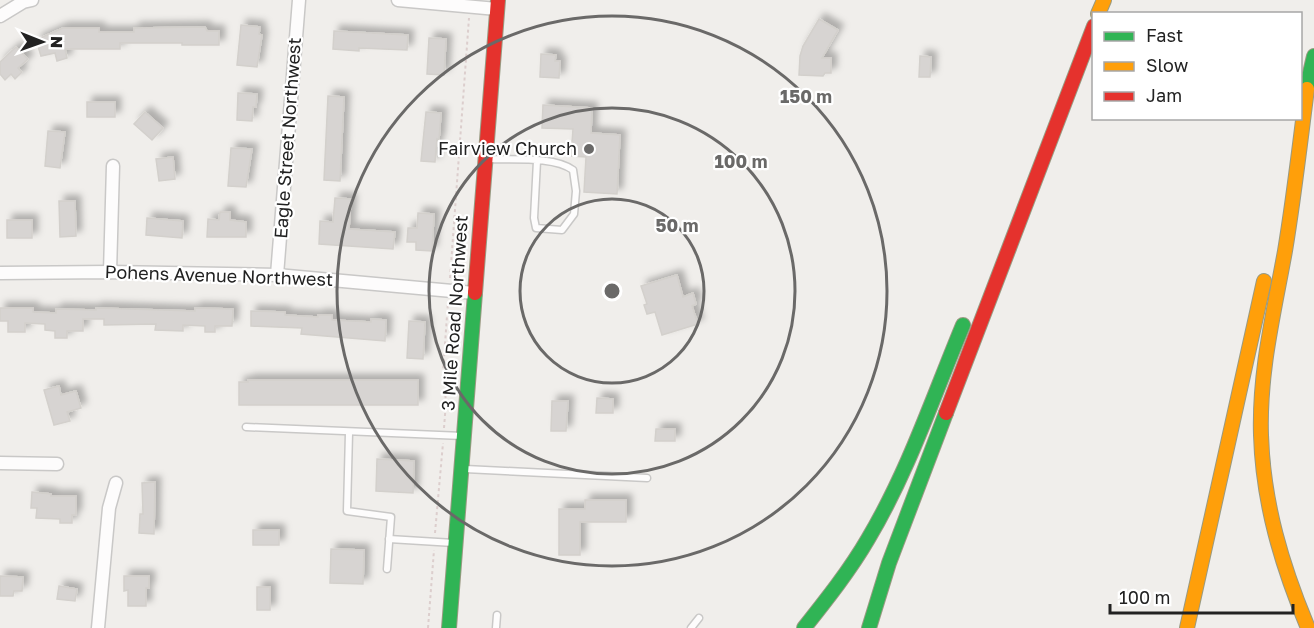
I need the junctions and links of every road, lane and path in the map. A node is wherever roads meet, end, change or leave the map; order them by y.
1 (32, 0) edge
2 (299, 0) edge
3 (398, 0) edge
4 (497, 5) edge
5 (470, 7) junction
6 (0, 16) edge
7 (1092, 31) edge
8 (1314, 56) edge
9 (1306, 89) junction
10 (1302, 108) edge
11 (1299, 120) edge
12 (485, 159) junction
13 (537, 161) junction
14 (113, 166) dead end
15 (1034, 182) junction
16 (1272, 244) dead end
17 (1267, 267) dead end
18 (110, 272) junction
19 (0, 273) edge
20 (277, 275) junction
21 (983, 278) dead end
22 (449, 291) junction
23 (474, 293) junction
24 (969, 311) dead end
25 (246, 427) dead end
26 (349, 433) junction
27 (443, 436) junction
28 (464, 436) junction
29 (0, 463) edge
30 (57, 464) dead end
31 (461, 469) junction
32 (647, 478) dead end
33 (116, 483) dead end
34 (389, 539) junction
35 (435, 541) junction
36 (456, 543) junction
37 (387, 569) dead end
38 (497, 615) dead end
39 (699, 618) dead end
40 (99, 628) edge
41 (428, 628) edge
42 (449, 628) edge
43 (496, 628) edge
44 (691, 628) edge
45 (804, 628) edge
46 (869, 628) edge
47 (1187, 628) edge
48 (1308, 628) edge

1 - 6 street
2 - 20 street, Eagle Street Northwest
3 - 5 street
4 - 5 street
4 - 12 main road, 3 Mile Road Northwest
5 - 22 path
7 - 15 main road
8 - 9 main road
9 - 10 main road
9 - 48 main road
11 - 16 main road
12 - 13 lane
12 - 23 main road, 3 Mile Road Northwest
13 - 13 lane
14 - 18 street
15 - 21 main road
15 - 46 main road
17 - 47 main road
18 - 19 street, Pohens Avenue Northwest
18 - 20 street, Pohens Avenue Northwest
20 - 22 street, Pohens Avenue Northwest
22 - 23 street, Pohens Avenue Northwest
22 - 27 path
23 - 28 main road, 3 Mile Road Northwest
24 - 45 main road
25 - 26 lane
26 - 27 lane
26 - 34 lane
27 - 28 lane
27 - 35 path
28 - 31 main road, 3 Mile Road Northwest
29 - 30 street
31 - 32 lane
31 - 36 main road, 3 Mile Road Northwest
33 - 40 street
34 - 35 lane
34 - 37 lane
35 - 36 lane
35 - 41 path
36 - 42 main road, 3 Mile Road Northwest
38 - 43 lane
39 - 44 lane

